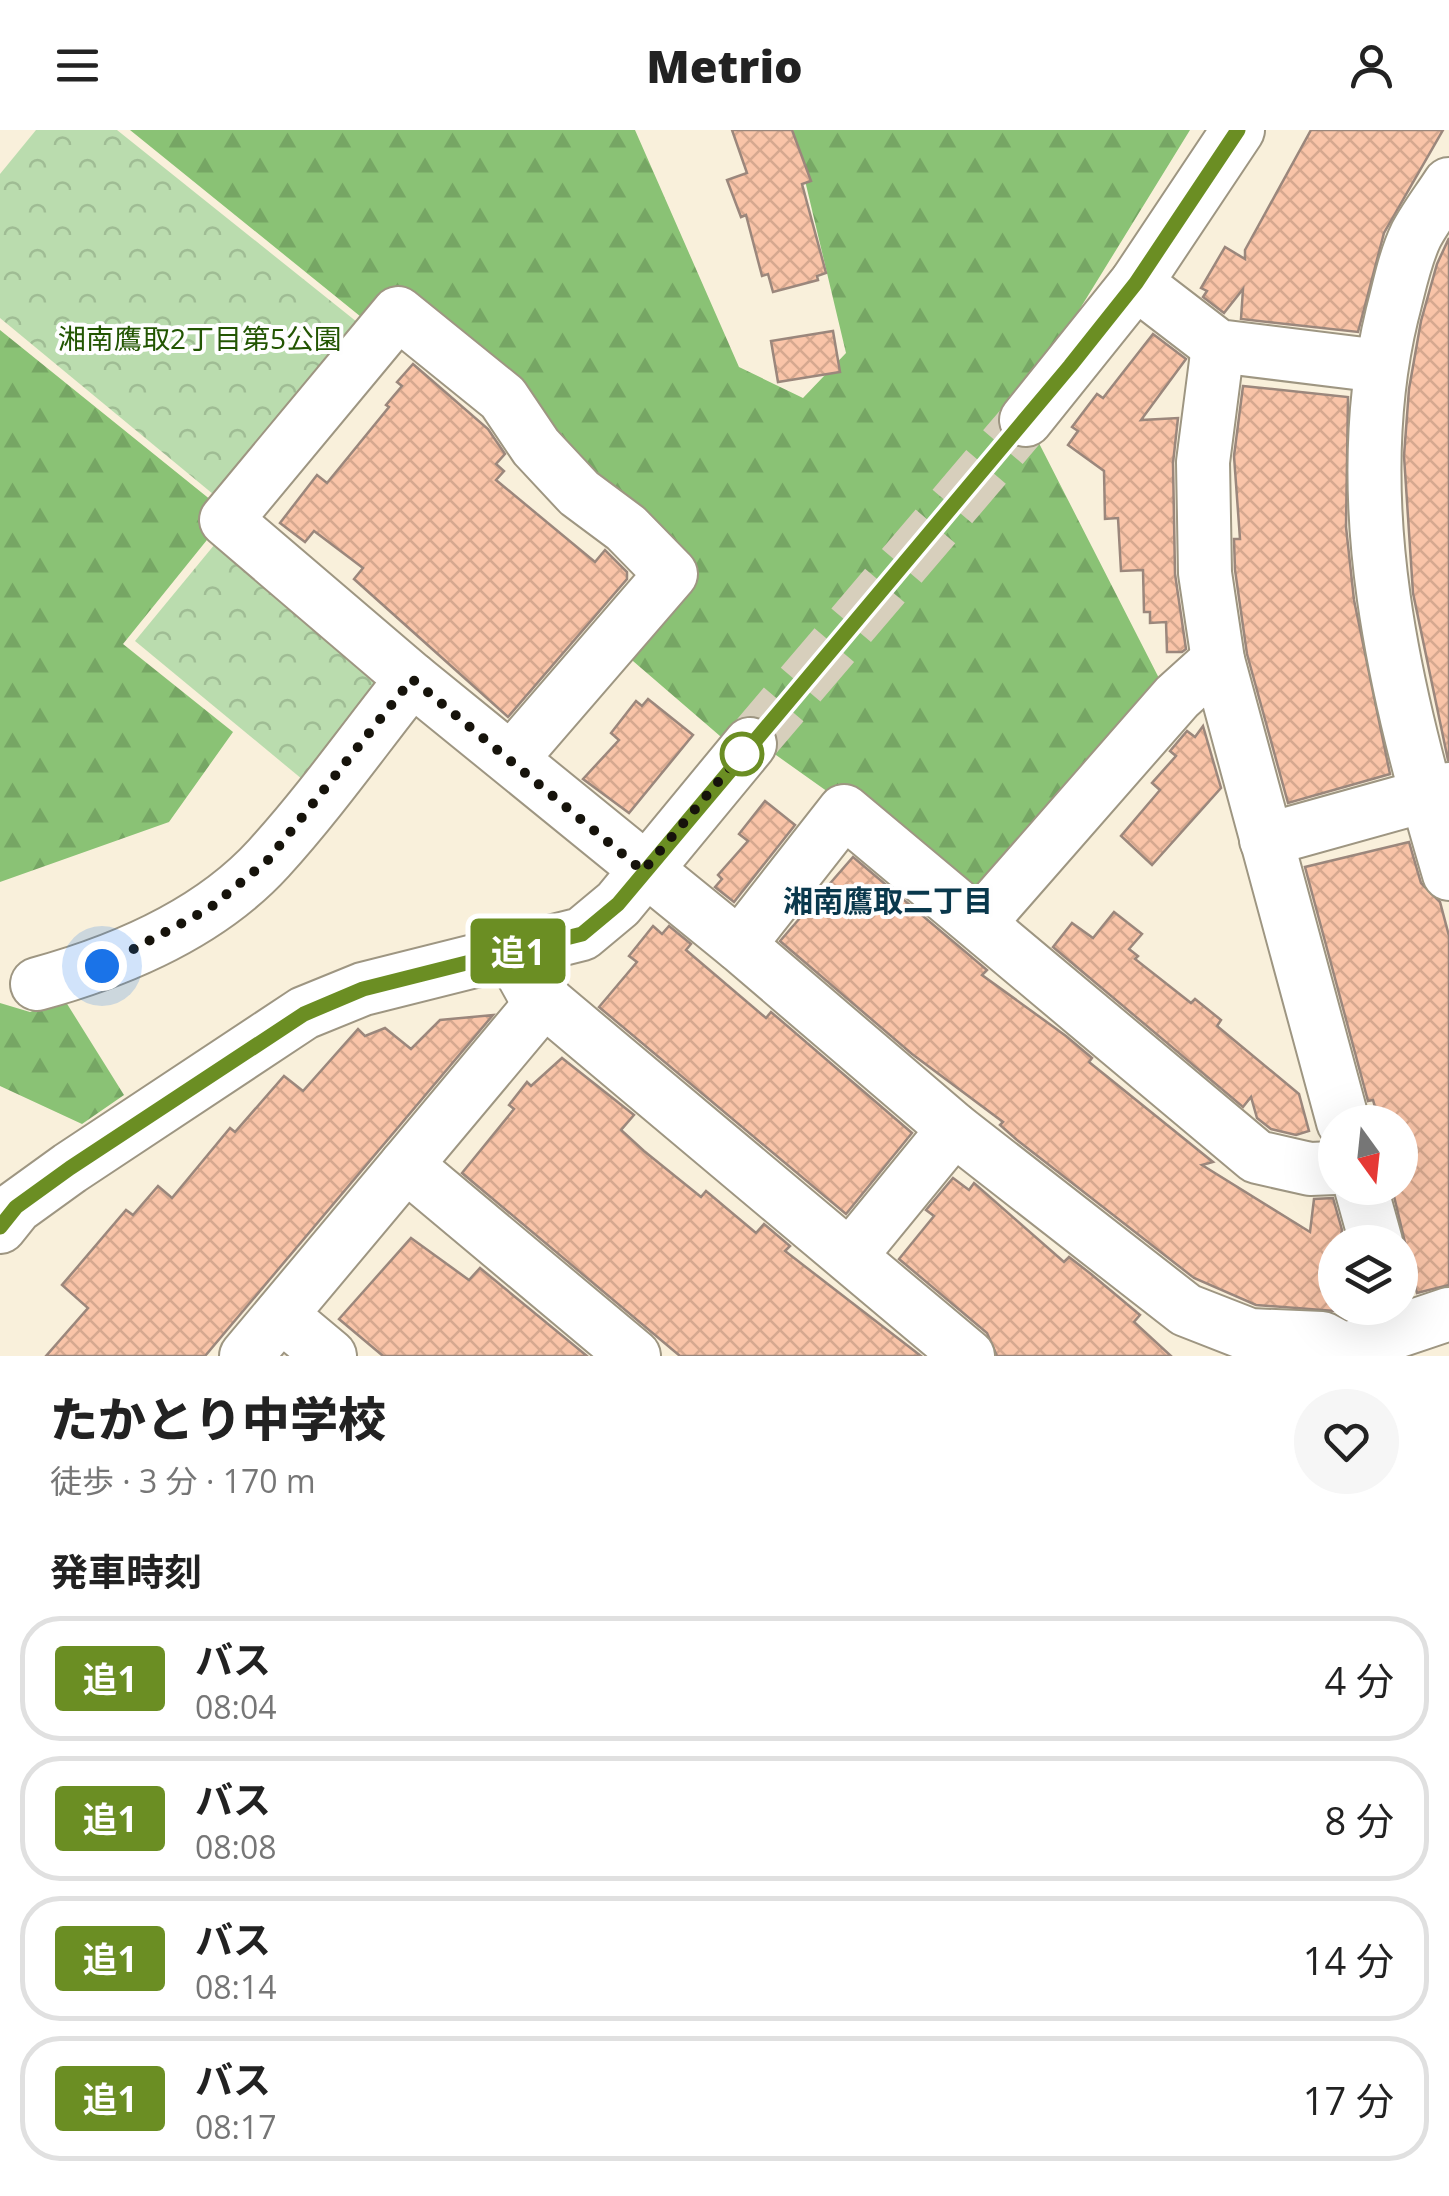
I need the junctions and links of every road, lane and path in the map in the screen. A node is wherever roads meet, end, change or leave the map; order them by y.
1 (1238, 130) edge
2 (1449, 184) edge
3 (1136, 283) junction
4 (1218, 346) junction
5 (1380, 366) junction
6 (1026, 420) tunnel mouth
7 (1218, 660) junction
8 (412, 679) junction
9 (750, 744) tunnel mouth
10 (512, 758) junction
11 (1437, 792) edge
12 (1266, 840) junction
13 (643, 871) junction
14 (1449, 874) edge
15 (980, 922) junction
16 (739, 945) junction
17 (511, 953) junction
18 (37, 984) dead end
19 (544, 999) junction
20 (1339, 1105) edge
21 (954, 1129) junction
22 (406, 1165) junction
23 (1318, 1169) edge
24 (0, 1226) edge
25 (850, 1256) junction
26 (1449, 1314) edge
27 (281, 1315) junction
28 (1418, 1316) edge
29 (1386, 1325) edge
30 (1349, 1355) edge
31 (246, 1356) edge
32 (330, 1356) edge
33 (634, 1356) edge
34 (968, 1356) edge

1 - 3 street
2 - 5 street
3 - 4 street
3 - 6 street
4 - 5 street
4 - 7 street
5 - 11 street
7 - 12 street
7 - 15 street
8 - 10 street
8 - 10 street
8 - 18 street
9 - 13 street
10 - 13 street
11 - 12 street
11 - 14 street
12 - 20 street
13 - 16 street
13 - 17 street
15 - 16 street
15 - 23 street
16 - 21 street
17 - 19 street
17 - 24 street
19 - 22 street
19 - 25 street
21 - 25 street
21 - 30 street
22 - 27 street
22 - 33 street
25 - 34 street
26 - 28 street
27 - 31 street
27 - 32 street
29 - 30 street

